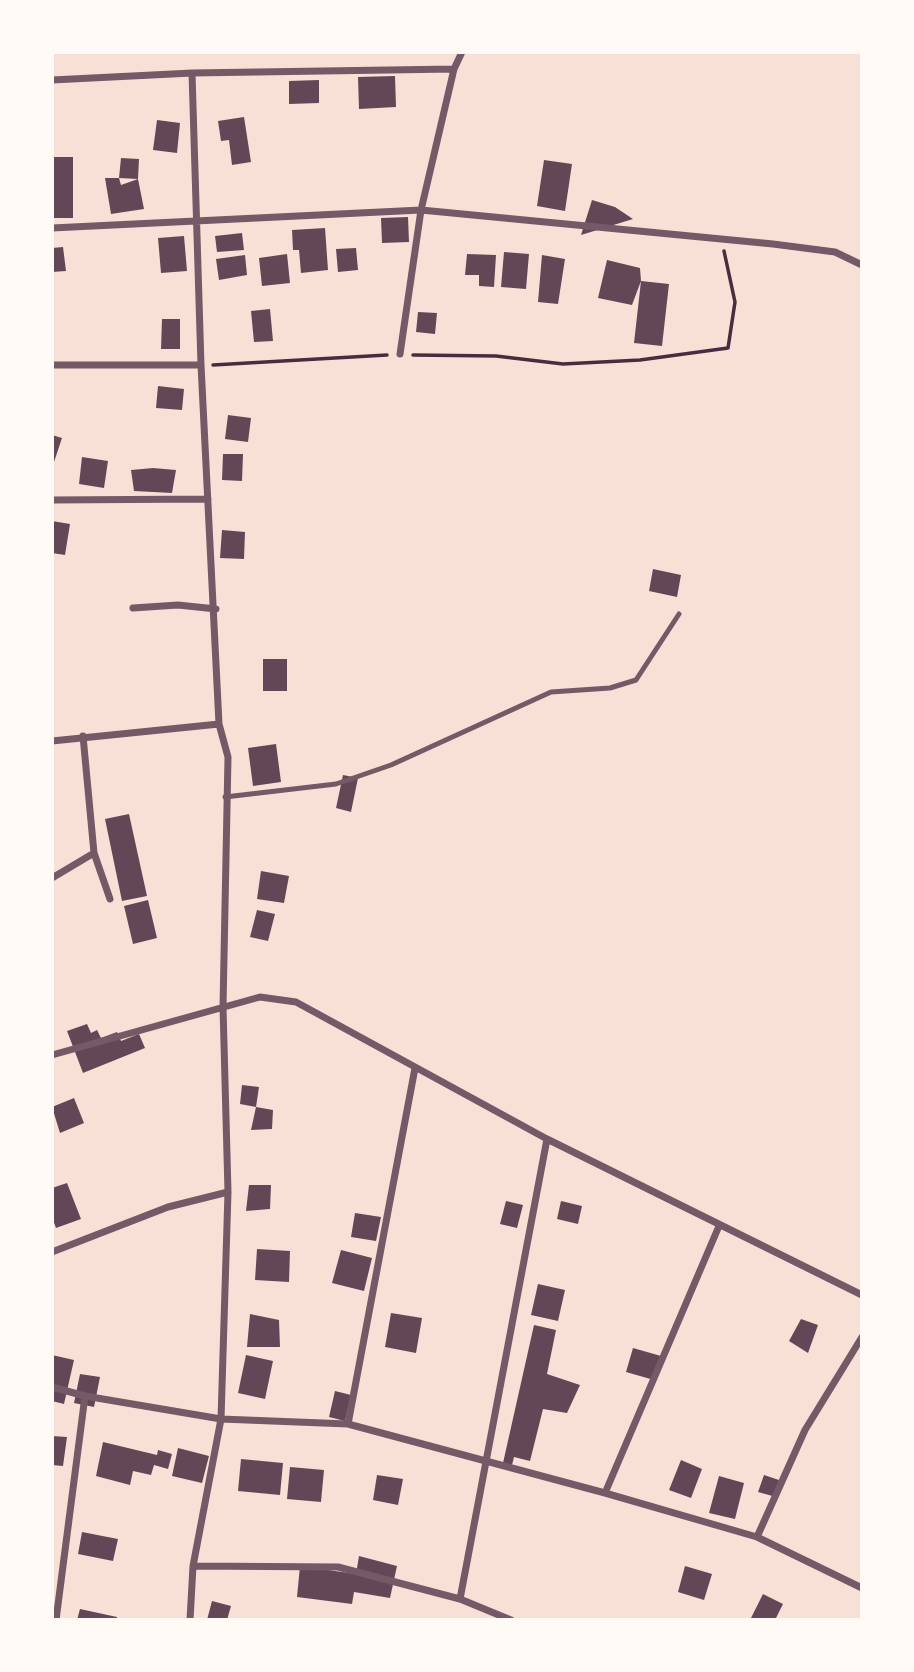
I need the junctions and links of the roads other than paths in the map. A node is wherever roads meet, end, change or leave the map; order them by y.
1 (462, 52) edge
2 (454, 69) junction
3 (192, 74) junction
4 (52, 80) edge
5 (421, 210) junction
6 (197, 223) junction
7 (52, 228) edge
8 (862, 265) edge
9 (400, 354) road end
10 (52, 365) edge
11 (201, 365) junction
12 (208, 499) junction
13 (52, 500) edge
14 (133, 608) dead end
15 (216, 610) junction
16 (679, 614) dead end
17 (219, 724) junction
18 (83, 736) junction
19 (52, 741) edge
20 (225, 797) junction
21 (94, 853) junction
22 (52, 878) edge
23 (110, 899) dead end
24 (223, 1007) junction
25 (52, 1055) edge
26 (415, 1068) junction
27 (547, 1139) junction
28 (229, 1192) junction
29 (719, 1226) junction
30 (52, 1252) edge
31 (862, 1295) edge
32 (862, 1336) edge
33 (52, 1387) edge
34 (85, 1396) junction
35 (221, 1419) junction
36 (348, 1424) junction
37 (486, 1461) junction
38 (606, 1493) junction
39 (757, 1537) junction
40 (193, 1566) junction
41 (862, 1588) edge
42 (460, 1599) junction
43 (56, 1619) edge
44 (190, 1619) edge
45 (511, 1619) edge

1 - 2 street
2 - 3 street
2 - 5 street
3 - 4 street
3 - 6 street
5 - 6 street
5 - 8 street
5 - 9 street
6 - 7 street
6 - 11 street
10 - 11 street
11 - 12 street
12 - 13 street
12 - 15 street
14 - 15 street
15 - 17 street
16 - 20 lane
17 - 18 street
17 - 20 street
18 - 19 street
18 - 21 street
20 - 24 street
21 - 22 street
21 - 23 street
24 - 25 street
24 - 26 street
24 - 28 street
26 - 27 street
26 - 36 street
27 - 29 street
27 - 37 street
28 - 30 street
28 - 35 street
29 - 31 street
29 - 38 street
32 - 39 street
33 - 34 street
34 - 35 street
34 - 43 street
35 - 36 street
35 - 40 street
36 - 37 street
37 - 38 street
37 - 42 street
38 - 39 street
39 - 41 street
40 - 42 street
40 - 44 street
42 - 45 street

